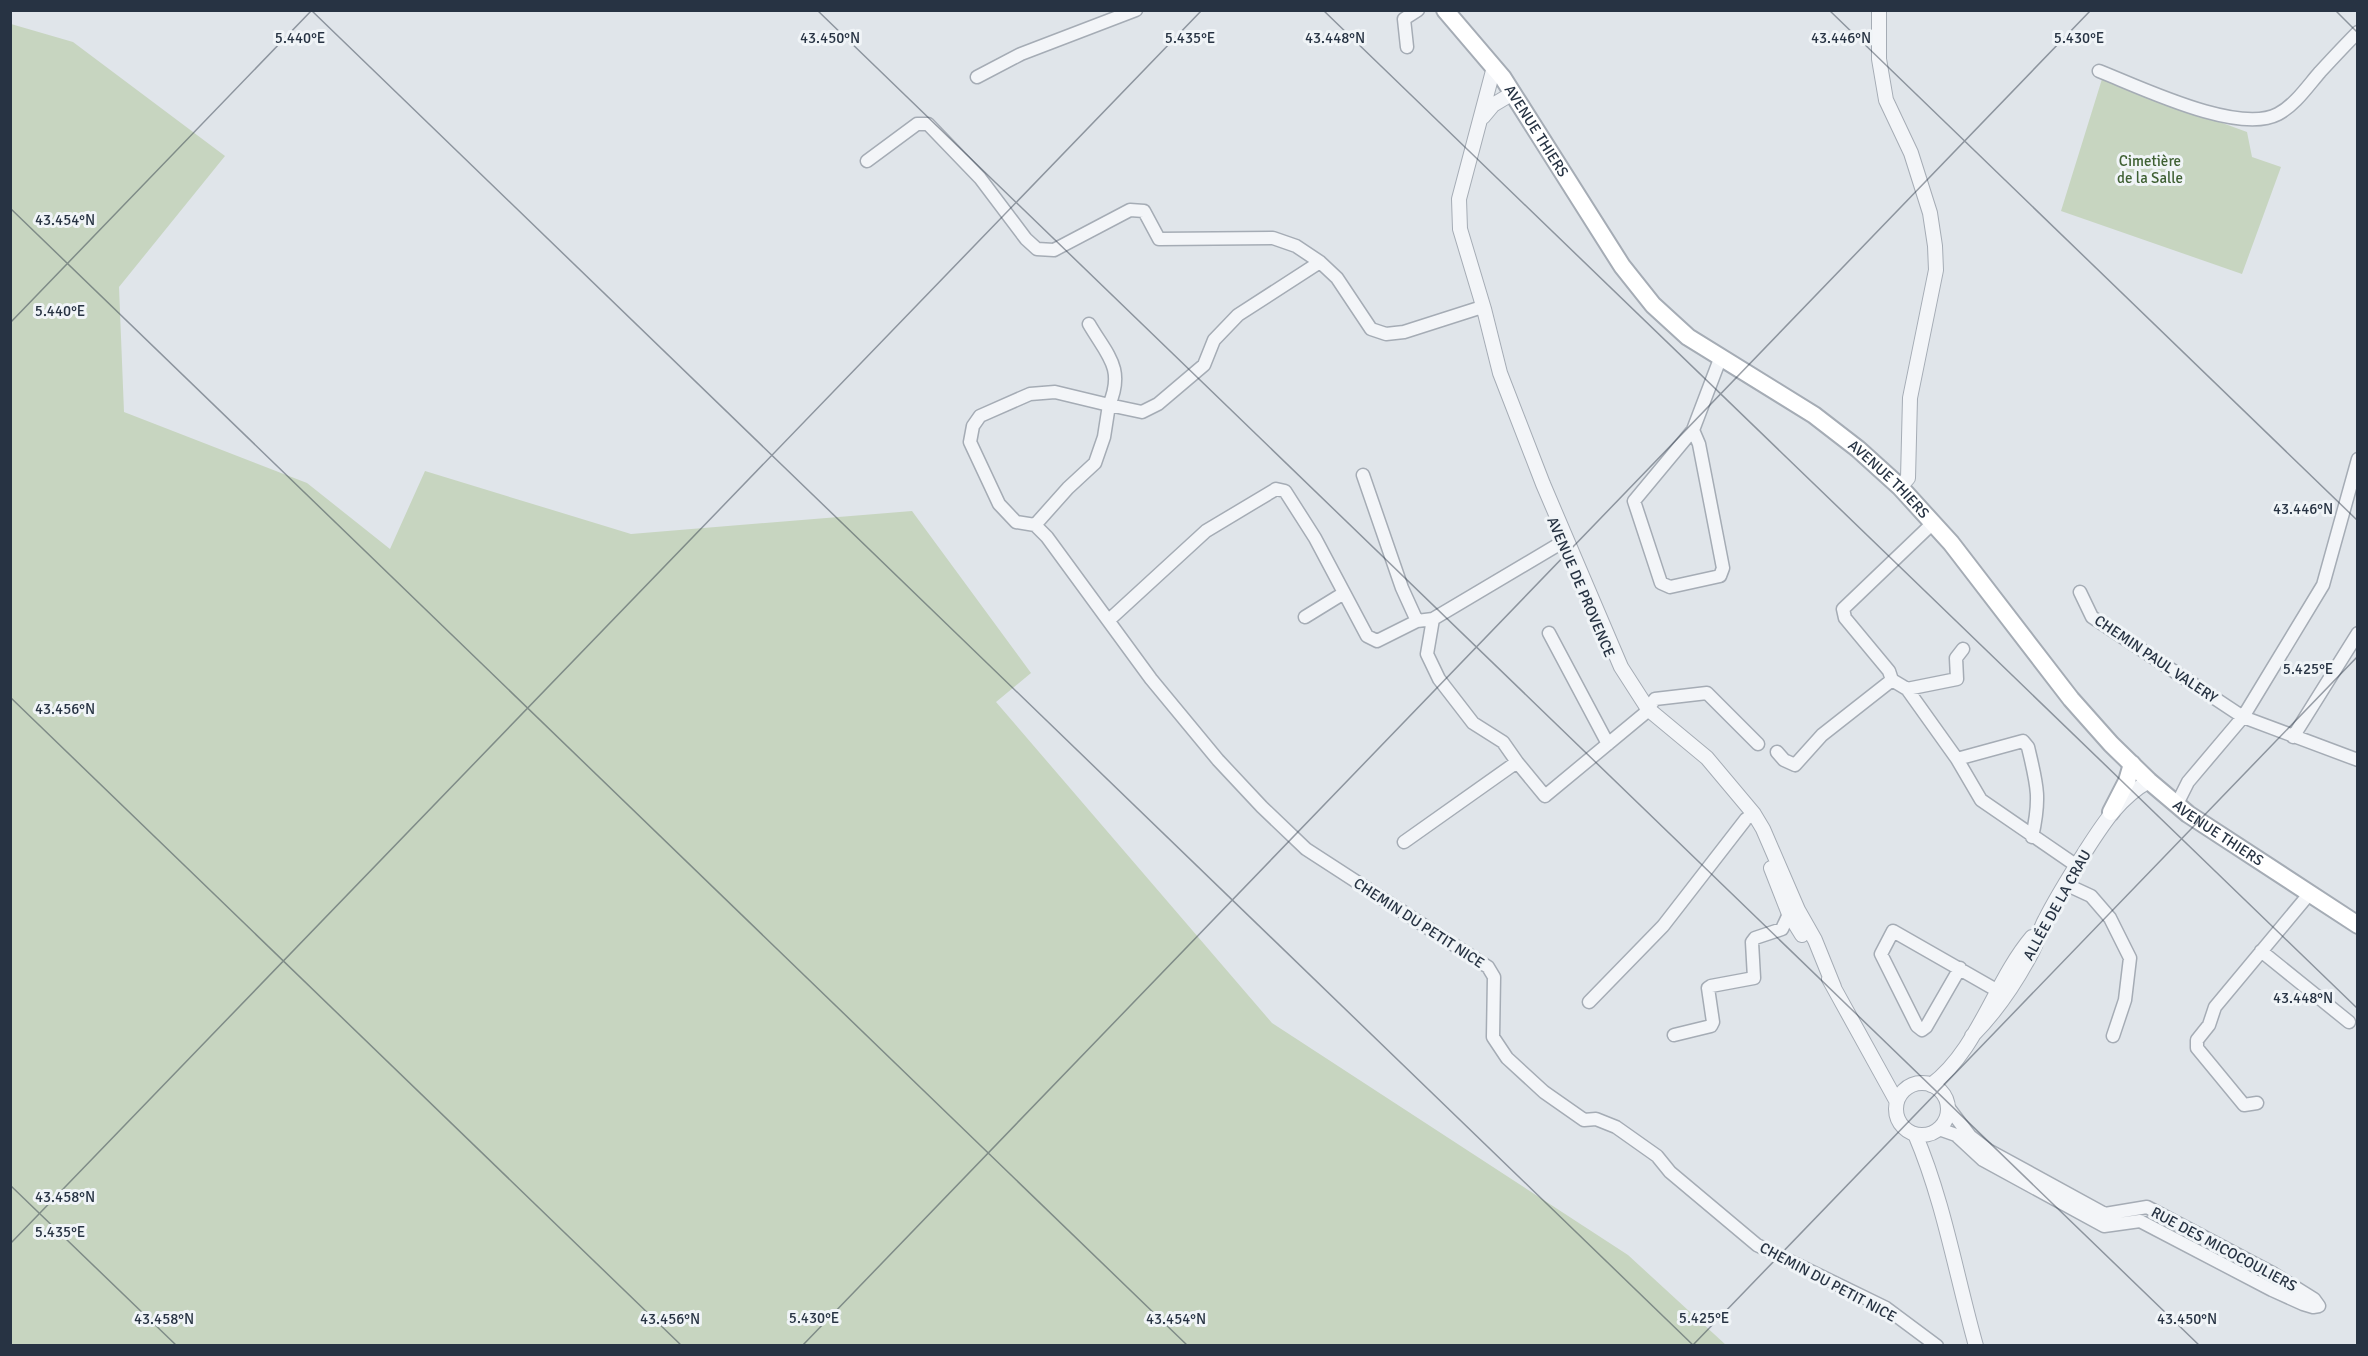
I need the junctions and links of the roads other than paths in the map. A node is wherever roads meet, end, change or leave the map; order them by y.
1 (1137, 10) edge
2 (1418, 10) edge
3 (1445, 10) edge
4 (1879, 10) edge
5 (2358, 32) edge
6 (1407, 47) dead end
7 (1494, 68) junction
8 (2099, 71) dead end
9 (977, 77) dead end
10 (1513, 93) junction
11 (1482, 119) junction
12 (867, 161) dead end
13 (1320, 262) junction
14 (1484, 309) junction
15 (1089, 324) dead end
16 (1720, 359) junction
17 (1109, 405) junction
18 (1693, 430) junction
19 (2358, 459) edge
20 (1363, 475) dead end
21 (1900, 487) junction
22 (1934, 522) junction
23 (1035, 525) junction
24 (1564, 541) junction
25 (2080, 592) dead end
26 (1344, 593) junction
27 (1305, 616) dead end
28 (1433, 619) junction
29 (1109, 620) junction
30 (1417, 621) junction
31 (1549, 633) dead end
32 (2358, 633) edge
33 (1962, 649) dead end
34 (1892, 680) junction
35 (1907, 688) junction
36 (1646, 711) junction
37 (2243, 717) junction
38 (2293, 737) junction
39 (1608, 744) junction
40 (1758, 744) dead end
41 (1778, 752) dead end
42 (1957, 759) junction
43 (2358, 760) edge
44 (1517, 762) junction
45 (2132, 764) junction
46 (2149, 781) junction
47 (2177, 804) junction
48 (2111, 812) junction
49 (1750, 817) junction
50 (2031, 837) junction
51 (1404, 842) dead end
52 (2076, 866) junction
53 (2065, 884) junction
54 (2310, 893) junction
55 (1794, 912) junction
56 (2358, 926) edge
57 (2261, 951) junction
58 (1960, 968) junction
59 (2001, 992) junction
60 (1589, 1002) dead end
61 (2349, 1022) dead end
62 (1674, 1035) dead end
63 (2113, 1036) dead end
64 (1947, 1073) junction
65 (1881, 1074) junction
66 (1931, 1085) junction
67 (1906, 1088) junction
68 (1897, 1102) junction
69 (1946, 1102) junction
70 (2257, 1103) dead end
71 (1935, 1131) junction
72 (1915, 1134) junction
73 (1924, 1154) junction
74 (1936, 1346) edge
75 (1976, 1346) edge

1 - 9 street
2 - 6 street
3 - 7 main road, AVENUE THIERS
4 - 21 street
5 - 8 street
7 - 10 main road, AVENUE THIERS
7 - 11 street, AVENUE DE PROVENCE
10 - 11 street
10 - 16 main road, AVENUE THIERS
11 - 14 street, AVENUE DE PROVENCE
12 - 13 street
13 - 14 street
13 - 17 street
14 - 24 street, AVENUE DE PROVENCE
15 - 17 street
16 - 18 street
16 - 21 main road, AVENUE THIERS
17 - 23 street
17 - 23 street
18 - 18 street
19 - 37 street
20 - 30 street
21 - 22 main road, AVENUE THIERS
22 - 34 street
22 - 45 main road, AVENUE THIERS
23 - 29 street, CHEMIN DU PETIT NICE
24 - 28 street
24 - 36 street, AVENUE DE PROVENCE
25 - 37 street, CHEMIN PAUL VALERY
26 - 27 street
26 - 29 street
26 - 30 street
28 - 30 street
28 - 44 street
29 - 74 street, CHEMIN DU PETIT NICE
31 - 39 street
32 - 38 street
33 - 35 street
34 - 35 street
34 - 41 street
35 - 42 street
36 - 39 street
36 - 40 street
36 - 49 street, AVENUE DE PROVENCE
37 - 38 street, CHEMIN PAUL VALERY
37 - 47 street
38 - 43 street, CHEMIN PAUL VALERY
39 - 44 street
42 - 50 street
42 - 50 street
44 - 51 street
45 - 46 main road, AVENUE THIERS
45 - 48 main road
46 - 47 main road, AVENUE THIERS
46 - 48 street, ALLÉE DE LA CRAU
47 - 54 main road, AVENUE THIERS
48 - 52 street, ALLÉE DE LA CRAU
49 - 55 street, AVENUE DE PROVENCE
49 - 60 street
50 - 52 street
52 - 53 street, ALLÉE DE LA CRAU
53 - 59 street, ALLÉE DE LA CRAU
53 - 63 street
54 - 56 main road, AVENUE THIERS
54 - 57 street
55 - 62 street
55 - 65 street, AVENUE DE PROVENCE
57 - 61 street
57 - 70 street
58 - 58 street
58 - 59 street
59 - 64 street, ALLÉE DE LA CRAU
64 - 66 street
64 - 69 street
65 - 67 street
65 - 68 street, AVENUE DE PROVENCE
66 - 67 street
66 - 69 street
67 - 68 street
68 - 72 street
69 - 71 street
69 - 71 street, RUE DES MICOCOULIERS
71 - 72 street
71 - 73 street
72 - 73 street
73 - 75 street

